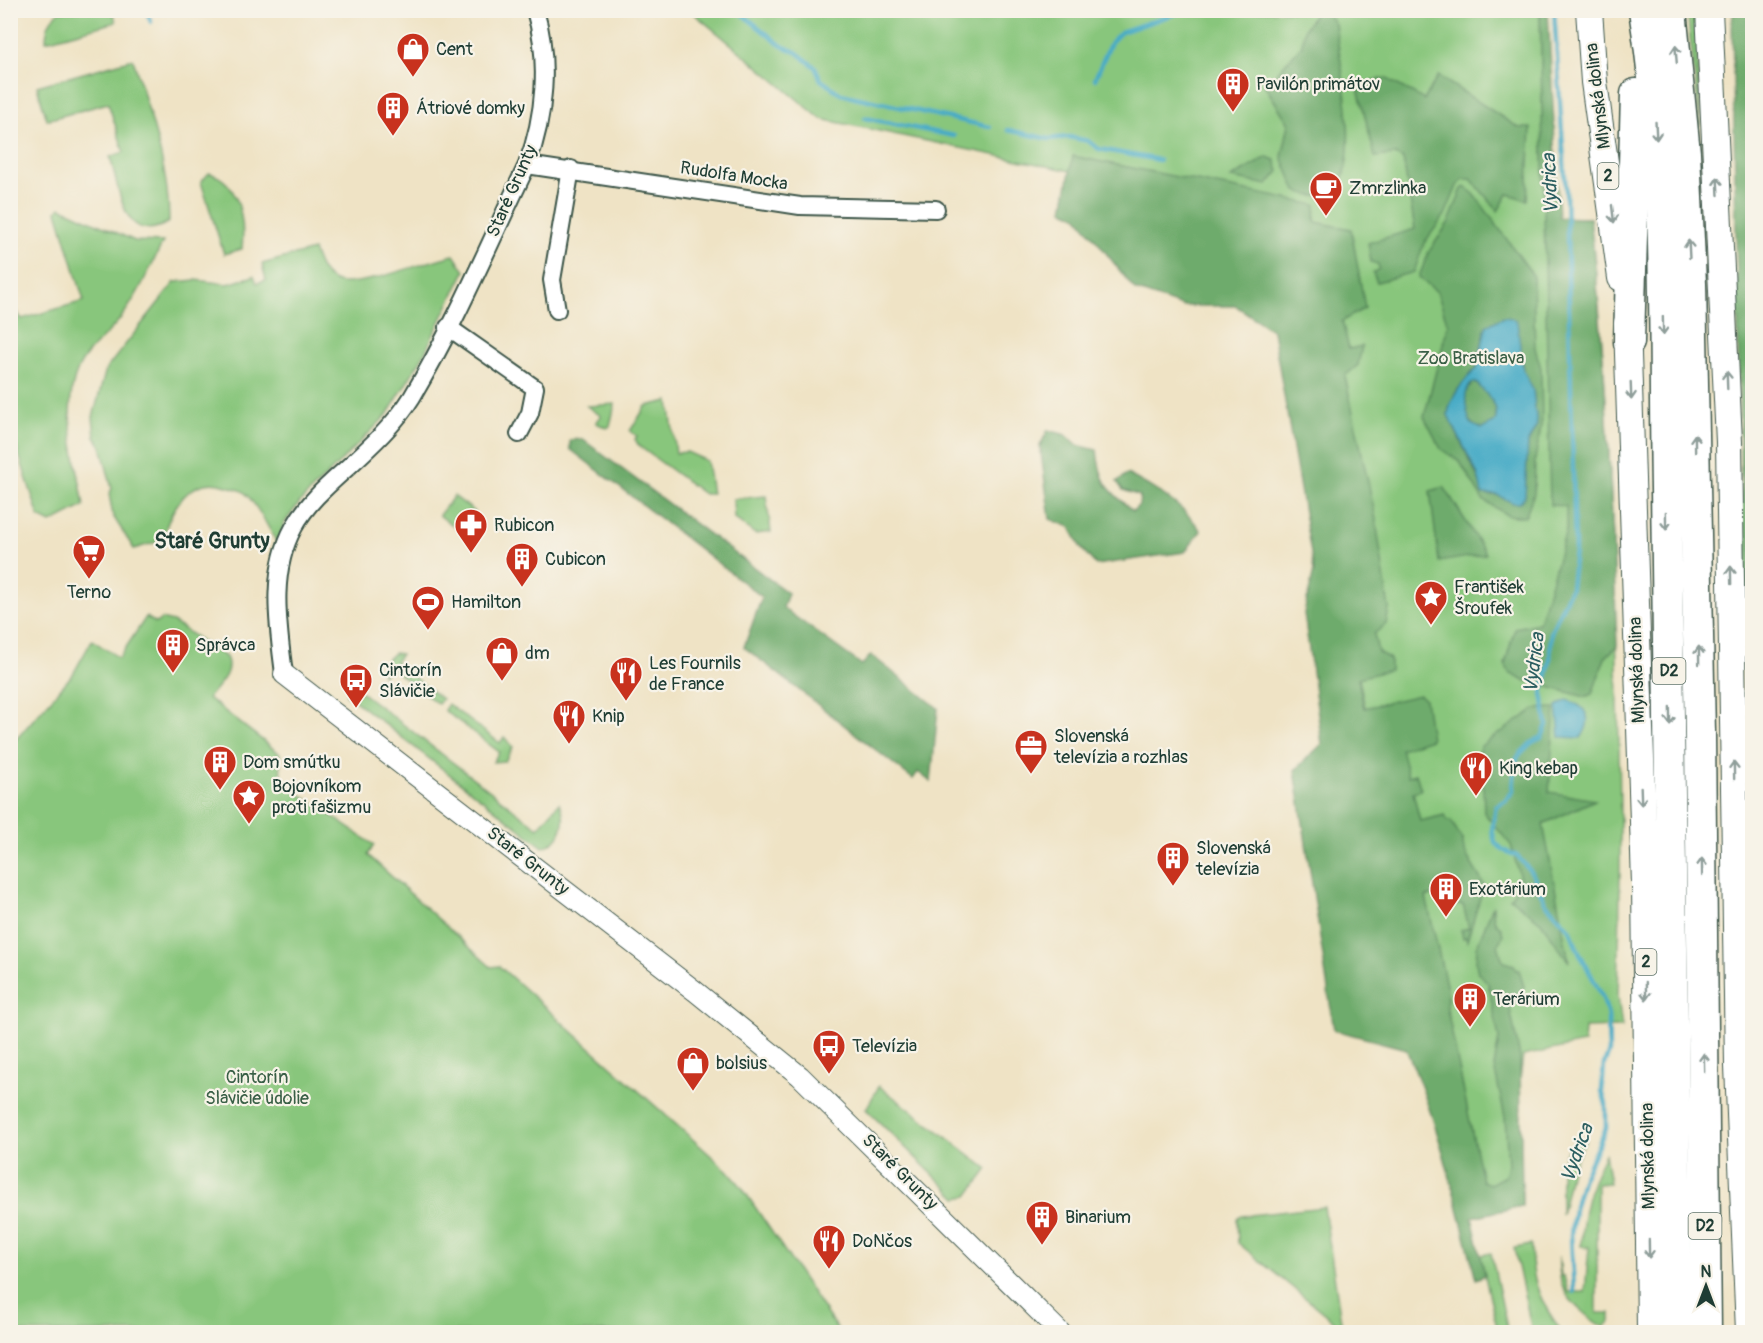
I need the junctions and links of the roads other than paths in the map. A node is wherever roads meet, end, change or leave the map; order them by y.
1 (535, 10) edge
2 (1589, 10) edge
3 (1638, 10) edge
4 (1644, 10) edge
5 (1671, 10) edge
6 (1709, 10) edge
7 (527, 165) junction
8 (571, 169) junction
9 (936, 209) dead end
10 (557, 310) dead end
11 (448, 327) junction
12 (1629, 342) junction
13 (519, 434) dead end
14 (284, 674) joint
15 (1704, 1120) junction
16 (1060, 1332) edge
17 (1650, 1332) edge
18 (1677, 1332) edge
19 (1706, 1332) edge
20 (1726, 1332) edge
21 (1749, 1332) edge

1 - 7 street, Staré Grunty
2 -> 12 main road, Mlynská dolina / 2
3 - 12 highway
4 -> 18 highway, D2
15 -> 5 highway, D2
21 -> 6 main road
7 - 8 street, Rudolfa Mocka
7 - 11 street, Staré Grunty
8 - 9 street, Rudolfa Mocka
8 - 10 street
11 - 13 street
11 - 14 street, Staré Grunty
12 -> 17 main road, Mlynská dolina / 2
14 - 16 street, Staré Grunty
15 - 19 highway, D2
15 - 20 highway

